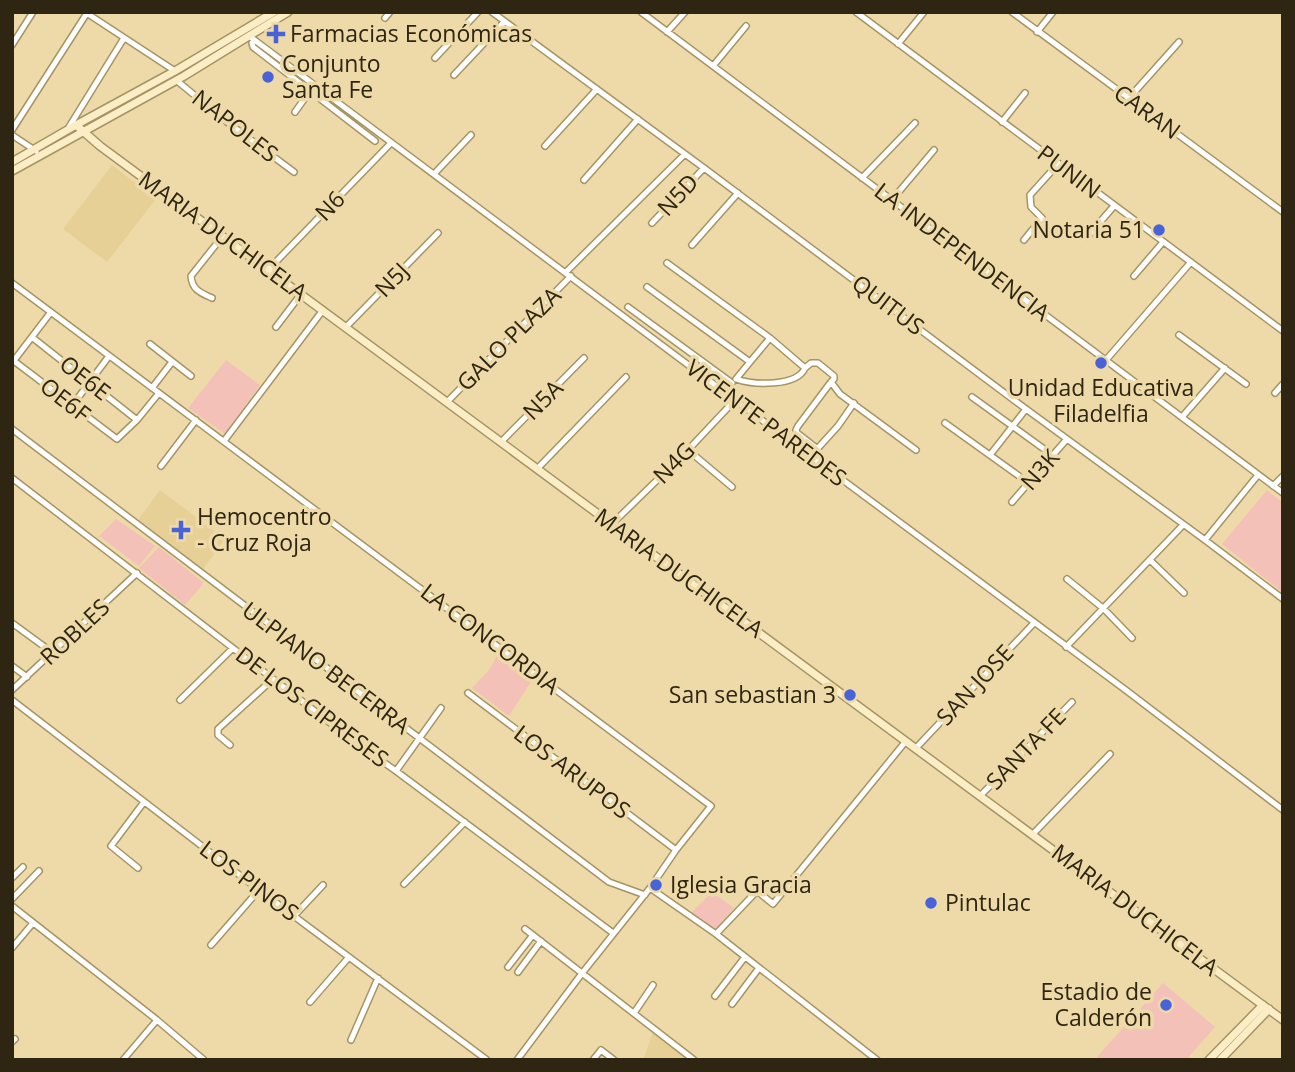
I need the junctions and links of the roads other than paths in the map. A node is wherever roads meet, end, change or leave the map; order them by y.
1 (33, 12) edge
2 (274, 12) edge
3 (288, 12) edge
4 (390, 12) edge
5 (478, 12) edge
6 (492, 12) edge
7 (641, 12) edge
8 (654, 12) edge
9 (685, 12) edge
10 (856, 12) edge
11 (924, 12) edge
12 (1012, 12) edge
13 (1053, 12) edge
14 (86, 13) edge
15 (385, 18) dead end
16 (648, 18) junction
17 (504, 22) junction
18 (746, 26) dead end
19 (667, 32) junction
20 (1037, 32) junction
21 (124, 38) junction
22 (252, 38) junction
23 (1179, 42) dead end
24 (898, 44) junction
25 (12, 45) edge
26 (435, 58) dead end
27 (713, 66) junction
28 (454, 75) dead end
29 (176, 76) junction
30 (597, 89) junction
31 (310, 91) junction
32 (1026, 93) dead end
33 (1129, 98) junction
34 (295, 112) dead end
35 (638, 119) junction
36 (1002, 122) junction
37 (915, 123) dead end
38 (79, 128) junction
39 (66, 131) junction
40 (12, 132) edge
41 (471, 135) dead end
42 (375, 141) dead end
43 (391, 143) junction
44 (545, 146) dead end
45 (934, 150) dead end
46 (38, 152) junction
47 (685, 154) junction
48 (12, 162) edge
49 (1058, 164) junction
50 (704, 167) junction
51 (12, 172) edge
52 (294, 172) dead end
53 (434, 174) junction
54 (862, 178) junction
55 (584, 180) dead end
56 (738, 193) junction
57 (892, 200) junction
58 (1114, 206) junction
59 (1283, 212) edge
60 (652, 223) dead end
61 (438, 233) dead end
62 (222, 237) junction
63 (1087, 237) dead end
64 (1024, 240) dead end
65 (1163, 242) junction
66 (692, 245) dead end
67 (1191, 262) junction
68 (667, 263) dead end
69 (268, 270) junction
70 (569, 274) junction
71 (1134, 276) dead end
72 (12, 283) edge
73 (647, 287) dead end
74 (301, 294) junction
75 (212, 298) dead end
76 (628, 307) dead end
77 (323, 310) junction
78 (51, 312) junction
79 (276, 327) dead end
80 (346, 327) junction
81 (1283, 331) edge
82 (1179, 335) dead end
83 (33, 338) junction
84 (770, 338) junction
85 (150, 344) dead end
86 (109, 356) junction
87 (584, 358) dead end
88 (1106, 360) junction
89 (13, 362) edge
90 (172, 362) junction
91 (750, 362) junction
92 (805, 368) junction
93 (1225, 368) junction
94 (191, 376) dead end
95 (626, 377) dead end
96 (734, 381) junction
97 (89, 382) junction
98 (831, 382) junction
99 (1246, 384) dead end
100 (1283, 384) edge
101 (152, 388) junction
102 (724, 392) junction
103 (159, 393) junction
104 (1275, 393) dead end
105 (972, 397) dead end
106 (734, 400) junction
107 (447, 401) junction
108 (854, 403) junction
109 (72, 406) junction
110 (1026, 409) junction
111 (1182, 417) junction
112 (137, 420) junction
113 (195, 420) junction
114 (945, 423) dead end
115 (1013, 426) junction
116 (12, 429) edge
117 (1067, 439) junction
118 (224, 440) junction
119 (501, 442) junction
120 (1044, 449) dead end
121 (688, 450) junction
122 (916, 450) dead end
123 (990, 455) junction
124 (161, 466) dead end
125 (537, 468) junction
126 (1258, 474) junction
127 (1019, 476) dead end
128 (1283, 476) edge
129 (12, 478) edge
130 (1273, 486) junction
131 (732, 487) dead end
132 (1283, 493) edge
133 (1013, 502) dead end
134 (612, 524) junction
135 (1183, 525) junction
136 (1205, 540) junction
137 (1150, 560) junction
138 (137, 573) junction
139 (1067, 579) dead end
140 (1184, 593) dead end
141 (1283, 599) edge
142 (1104, 609) junction
143 (12, 623) edge
144 (1034, 623) junction
145 (1132, 638) dead end
146 (1066, 647) junction
147 (233, 648) junction
148 (52, 653) junction
149 (12, 666) edge
150 (27, 677) junction
151 (273, 679) junction
152 (12, 690) edge
153 (468, 693) dead end
154 (12, 700) edge
155 (180, 700) dead end
156 (1072, 702) dead end
157 (441, 708) dead end
158 (419, 738) junction
159 (906, 741) junction
160 (230, 745) dead end
161 (916, 748) junction
162 (1110, 754) dead end
163 (396, 771) junction
164 (980, 796) junction
165 (144, 802) junction
166 (1283, 810) edge
167 (465, 822) junction
168 (1032, 834) junction
169 (676, 850) junction
170 (23, 867) dead end
171 (138, 868) dead end
172 (39, 871) dead end
173 (12, 878) edge
174 (404, 884) dead end
175 (323, 885) dead end
176 (650, 888) junction
177 (259, 890) junction
178 (645, 895) junction
179 (12, 899) edge
180 (12, 906) edge
181 (294, 916) junction
182 (33, 923) junction
183 (525, 929) dead end
184 (613, 933) junction
185 (533, 934) junction
186 (716, 934) junction
187 (541, 941) junction
188 (211, 945) dead end
189 (12, 948) edge
190 (349, 957) junction
191 (745, 957) junction
192 (508, 967) dead end
193 (760, 968) junction
194 (518, 972) dead end
195 (583, 972) junction
196 (378, 978) junction
197 (653, 985) dead end
198 (715, 996) dead end
199 (310, 1002) dead end
200 (732, 1004) dead end
201 (1266, 1007) junction
202 (634, 1013) junction
203 (157, 1020) junction
204 (1283, 1020) edge
205 (351, 1040) dead end
206 (123, 1060) edge
207 (204, 1060) edge
208 (487, 1060) edge
209 (517, 1060) edge
210 (593, 1060) edge
211 (614, 1060) edge
212 (694, 1060) edge
213 (877, 1060) edge
214 (1209, 1060) edge
215 (1220, 1060) edge

1 - 25 street
2 - 29 main road
3 - 22 main road
4 - 15 street
5 - 26 street
6 - 17 street, QUITUS
7 - 16 street, LA INDEPENDENCIA
8 - 16 street
9 - 19 street
10 - 24 street, PUNIN
11 - 24 street
12 - 20 street, CARAN
13 - 20 street
14 - 21 street, NAPOLES
14 - 40 street
16 - 19 street, LA INDEPENDENCIA
17 - 28 street
17 - 30 street, QUITUS
18 - 27 street
19 - 27 street, LA INDEPENDENCIA
20 - 33 street, CARAN
21 - 29 street, NAPOLES
21 - 39 street
22 - 29 main road
22 - 31 street
22 - 43 street, VICENTE PAREDES
23 - 33 street
24 - 36 street, PUNIN
27 - 54 street, LA INDEPENDENCIA
29 - 38 main road
29 - 52 street, NAPOLES
30 - 35 street, QUITUS
30 - 44 street
31 - 34 street
31 - 42 street
32 - 36 street
33 - 59 street, CARAN
35 - 47 street, QUITUS
35 - 55 street
36 - 49 street, PUNIN
37 - 54 street
38 - 39 main road
38 - 46 main road
38 - 62 main road, MARIA DUCHICELA
39 - 46 main road
40 - 46 street
41 - 53 street
43 - 53 street, VICENTE PAREDES
43 - 69 street, N6
45 - 57 street
46 - 48 main road
46 - 51 main road
47 - 50 street, QUITUS
47 - 70 street, GALO PLAZA
49 - 58 street, PUNIN
49 - 64 street
50 - 56 street, QUITUS
50 - 60 street, N5D
53 - 70 street, VICENTE PAREDES
54 - 57 street, LA INDEPENDENCIA
56 - 66 street
56 - 110 street, QUITUS
57 - 88 street, LA INDEPENDENCIA
58 - 63 street
58 - 65 street, PUNIN
61 - 80 street, N5J
62 - 69 main road, MARIA DUCHICELA
62 - 75 street
65 - 67 street, PUNIN
65 - 71 street
67 - 81 street, PUNIN
67 - 88 street
68 - 84 street
69 - 74 main road, MARIA DUCHICELA
70 - 102 street, VICENTE PAREDES
70 - 107 street, GALO PLAZA
72 - 78 street, LA CONCORDIA
73 - 91 street
74 - 77 main road, MARIA DUCHICELA
74 - 79 street
76 - 96 street
77 - 80 main road, MARIA DUCHICELA
77 - 118 street
78 - 83 street
78 - 86 street, LA CONCORDIA
80 - 107 main road, MARIA DUCHICELA
82 - 93 street
83 - 89 street
83 - 97 street, OE6E
84 - 91 street
84 - 92 street
85 - 90 street
86 - 97 street
86 - 101 street, LA CONCORDIA
87 - 119 street, N5A
88 - 111 street, LA INDEPENDENCIA
89 - 109 street, OE6F
90 - 94 street
90 - 101 street
91 - 96 street
92 - 96 street
92 - 98 street
93 - 99 street
93 - 111 street
95 - 125 street
96 - 102 street
97 - 109 street
97 - 112 street, OE6E
98 - 108 street
98 - 108 street
100 - 104 street
101 - 103 street, LA CONCORDIA
102 - 106 street, VICENTE PAREDES
103 - 112 street
103 - 113 street, LA CONCORDIA
105 - 115 street
106 - 121 street, N4G
106 - 144 street, VICENTE PAREDES
107 - 119 main road, MARIA DUCHICELA
108 - 122 street
109 - 112 street, OE6F
110 - 115 street
110 - 117 street, QUITUS
111 - 126 street, LA INDEPENDENCIA
113 - 118 street, LA CONCORDIA
113 - 124 street
114 - 123 street
115 - 120 street
115 - 123 street
116 - 158 street, ULPIANO BECERRA
117 - 133 street, N3K
117 - 135 street, QUITUS
118 - 169 street, LA CONCORDIA
119 - 125 main road, MARIA DUCHICELA
121 - 131 street
121 - 134 street, N4G
123 - 127 street
125 - 134 main road, MARIA DUCHICELA
126 - 130 street, LA INDEPENDENCIA
126 - 136 street
128 - 130 street
129 - 138 street, DE LOS CIPRESES
130 - 132 street, LA INDEPENDENCIA
134 - 159 main road, MARIA DUCHICELA
135 - 136 street, QUITUS
135 - 137 street
136 - 141 street, QUITUS
137 - 140 street
137 - 142 street
138 - 147 street, DE LOS CIPRESES
138 - 148 street, ROBLES
139 - 142 street
142 - 145 street
142 - 146 street
143 - 148 street
144 - 146 street, VICENTE PAREDES
144 - 161 street, SAN JOSE
146 - 166 street, VICENTE PAREDES
147 - 151 street, DE LOS CIPRESES
147 - 155 street
148 - 150 street, ROBLES
149 - 150 street
150 - 152 street, ROBLES
151 - 160 street
151 - 163 street, DE LOS CIPRESES
153 - 169 street, LOS ARUPOS
154 - 165 street, LOS PINOS
156 - 164 street, SANTA FE
157 - 158 street
158 - 163 street
158 - 178 street, ULPIANO BECERRA
159 - 161 main road, MARIA DUCHICELA
159 - 186 street
161 - 164 main road, MARIA DUCHICELA
162 - 168 street
163 - 167 street, DE LOS CIPRESES
164 - 168 main road, MARIA DUCHICELA
165 - 171 street
165 - 177 street, LOS PINOS
167 - 174 street
167 - 184 street, DE LOS CIPRESES
168 - 201 main road, MARIA DUCHICELA
169 - 176 street, LA CONCORDIA
170 - 173 street
172 - 179 street
175 - 181 street
176 - 178 street, LA CONCORDIA
176 - 186 street
177 - 181 street, LOS PINOS
177 - 188 street
178 - 184 street, LA CONCORDIA
180 - 182 street
181 - 190 street, LOS PINOS
182 - 189 street
182 - 203 street
183 - 185 street
184 - 195 street, LA CONCORDIA
185 - 187 street
185 - 192 street
186 - 191 street
187 - 194 street
187 - 195 street
190 - 196 street, LOS PINOS
190 - 199 street
191 - 193 street
191 - 198 street
193 - 200 street
193 - 213 street
195 - 202 street
195 - 209 street, LA CONCORDIA
196 - 205 street
196 - 208 street, LOS PINOS
197 - 202 street
201 - 204 main road, MARIA DUCHICELA
201 - 214 main road
201 - 215 main road
202 - 212 street
203 - 206 street
203 - 207 street
210 - 211 street

